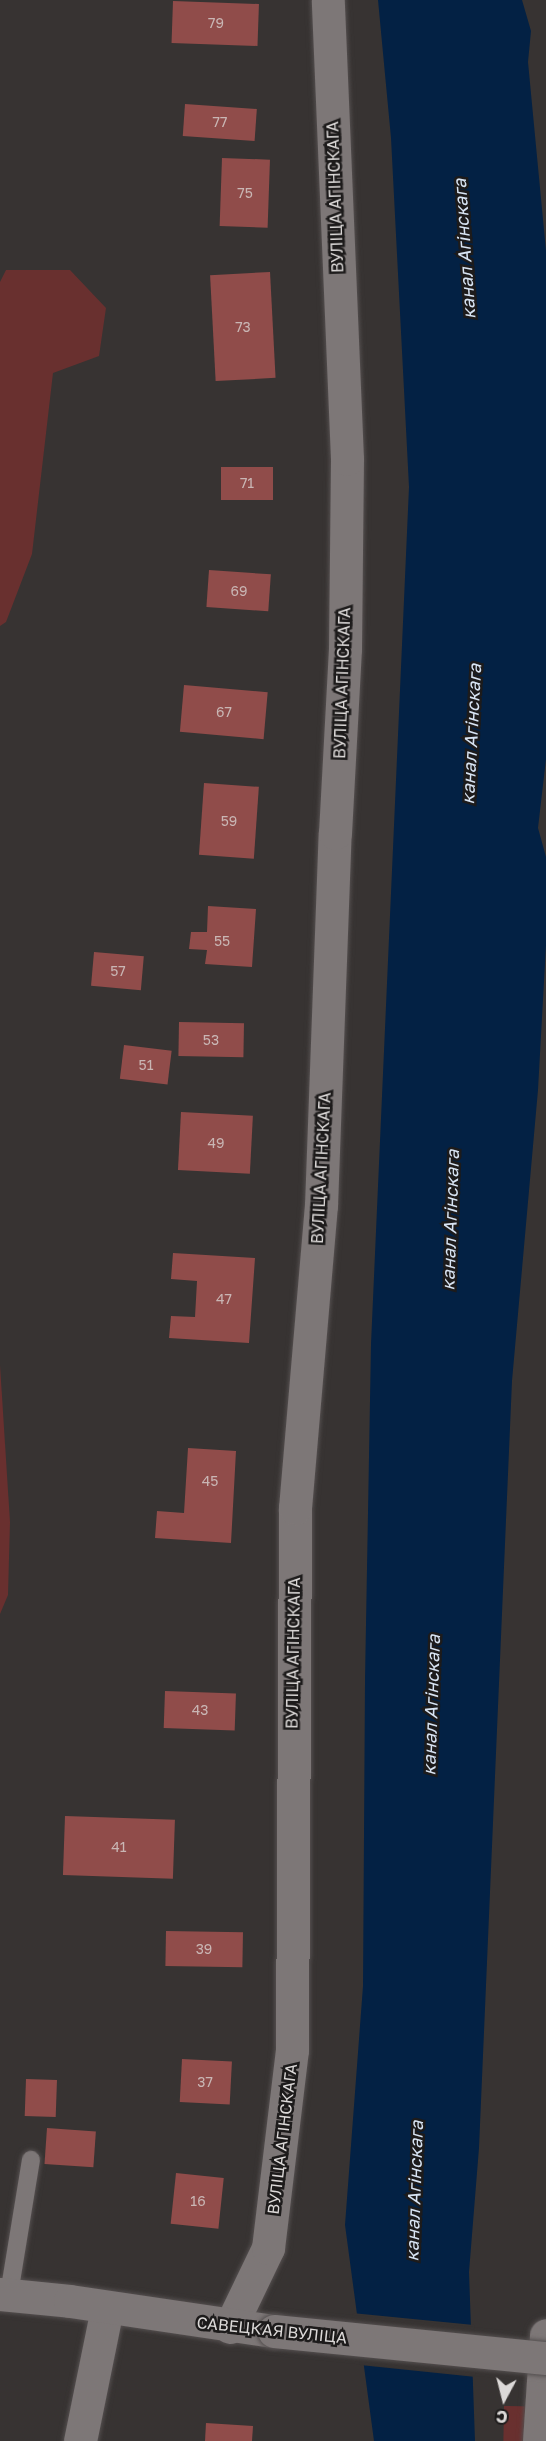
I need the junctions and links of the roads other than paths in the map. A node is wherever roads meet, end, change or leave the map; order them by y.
1 (328, 0) edge
2 (31, 2160) dead end
3 (4, 2294) edge
4 (107, 2308) junction
5 (230, 2327) junction
6 (546, 2335) edge
7 (546, 2358) edge
8 (80, 2441) edge
9 (539, 2441) edge

1 - 5 street, ВУЛІЦА АГІНСКАГА
2 - 3 lane
3 - 4 street, САВЕЦКАЯ ВУЛІЦА
4 - 5 street, САВЕЦКАЯ ВУЛІЦА
4 - 8 street
5 - 7 street, САВЕЦКАЯ ВУЛІЦА, bridge
6 - 9 street

